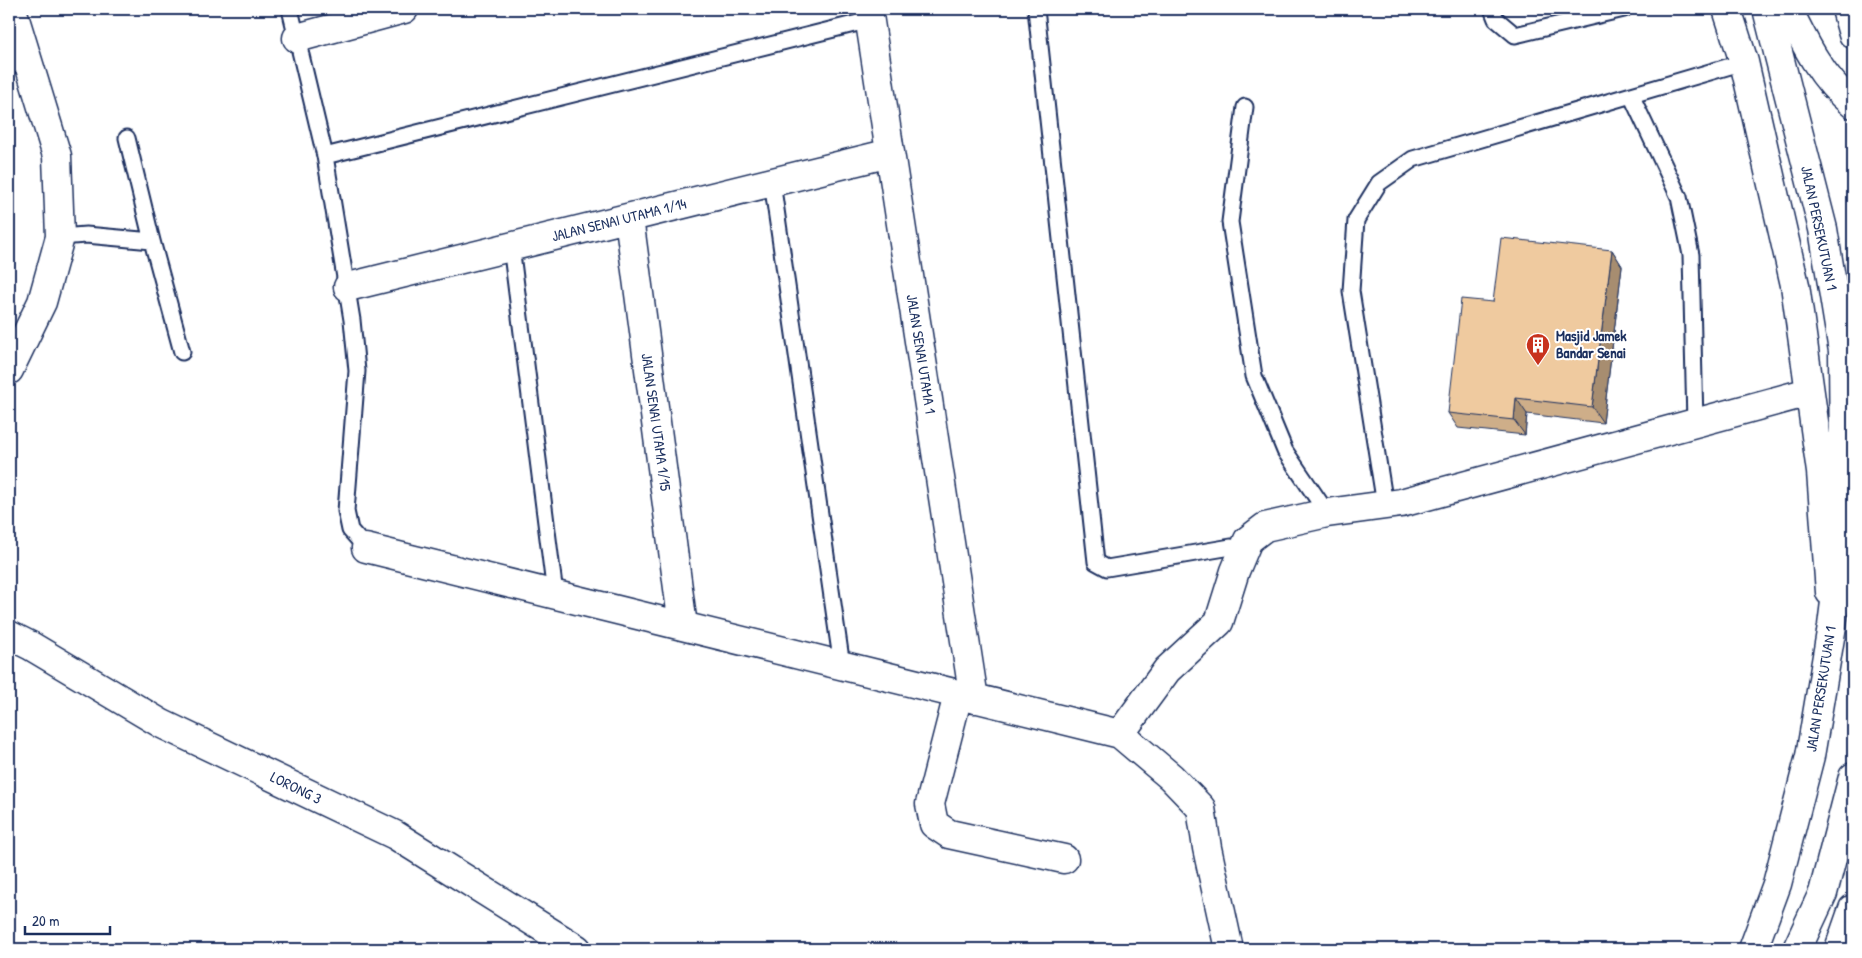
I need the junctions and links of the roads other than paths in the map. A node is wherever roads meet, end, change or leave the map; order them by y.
1 (12, 9) edge
2 (290, 9) edge
3 (404, 9) edge
4 (1036, 9) edge
5 (1492, 9) edge
6 (1624, 9) edge
7 (1728, 9) edge
8 (1767, 9) edge
9 (1788, 9) edge
10 (1846, 9) edge
11 (869, 14) edge
12 (1853, 34) edge
13 (297, 38) junction
14 (1744, 62) junction
15 (19, 63) edge
16 (1631, 95) junction
17 (1853, 104) edge
18 (1245, 107) dead end
19 (127, 138) dead end
20 (890, 153) junction
21 (325, 156) junction
22 (772, 182) junction
23 (629, 218) junction
24 (60, 238) junction
25 (152, 241) junction
26 (511, 246) junction
27 (348, 287) junction
28 (1853, 294) edge
29 (1843, 351) junction
30 (182, 352) dead end
31 (9, 370) edge
32 (1809, 392) junction
33 (1696, 423) junction
34 (1385, 505) junction
35 (1327, 513) junction
36 (366, 548) joint
37 (1244, 550) junction
38 (555, 594) junction
39 (683, 626) junction
40 (1832, 626) junction
41 (9, 635) edge
42 (842, 666) junction
43 (966, 697) junction
44 (1120, 734) junction
45 (1853, 777) edge
46 (1064, 859) dead end
47 (1853, 909) edge
48 (577, 949) edge
49 (1230, 949) edge
50 (1753, 949) edge
51 (1798, 949) edge
52 (1839, 949) edge

1 - 15 main road
2 - 13 lane
3 - 13 main road
4 - 37 lane
5 - 6 lane
7 - 14 main road
8 - 29 main road, JALAN PERSEKUTUAN 1
9 - 17 main road
10 - 12 main road
11 - 20 main road, JALAN SENAI UTAMA 1
11 - 21 lane
13 - 21 lane
14 - 16 lane
14 - 32 main road
15 - 24 main road
16 - 33 lane
16 - 34 lane
18 - 35 lane
19 - 25 lane
20 - 22 main road, JALAN SENAI UTAMA 1/14
20 - 43 main road, JALAN SENAI UTAMA 1
21 - 27 lane
22 - 23 main road, JALAN SENAI UTAMA 1/14
22 - 42 lane
23 - 26 main road, JALAN SENAI UTAMA 1/14
23 - 39 main road, JALAN SENAI UTAMA 1/15
24 - 25 lane
24 - 31 main road
25 - 30 lane
26 - 27 main road, JALAN SENAI UTAMA 1/14
26 - 38 lane
27 - 36 lane
28 - 29 main road
29 - 40 main road, JALAN PERSEKUTUAN 1
32 - 33 main road
32 - 40 main road
33 - 34 main road
34 - 35 main road
35 - 37 main road
36 - 38 main road
37 - 44 main road
38 - 39 main road
39 - 42 main road
40 - 50 main road, JALAN PERSEKUTUAN 1
41 - 48 main road, LORONG 3
42 - 43 main road
43 - 44 main road
43 - 46 main road
44 - 49 main road
45 - 51 main road
47 - 52 main road

